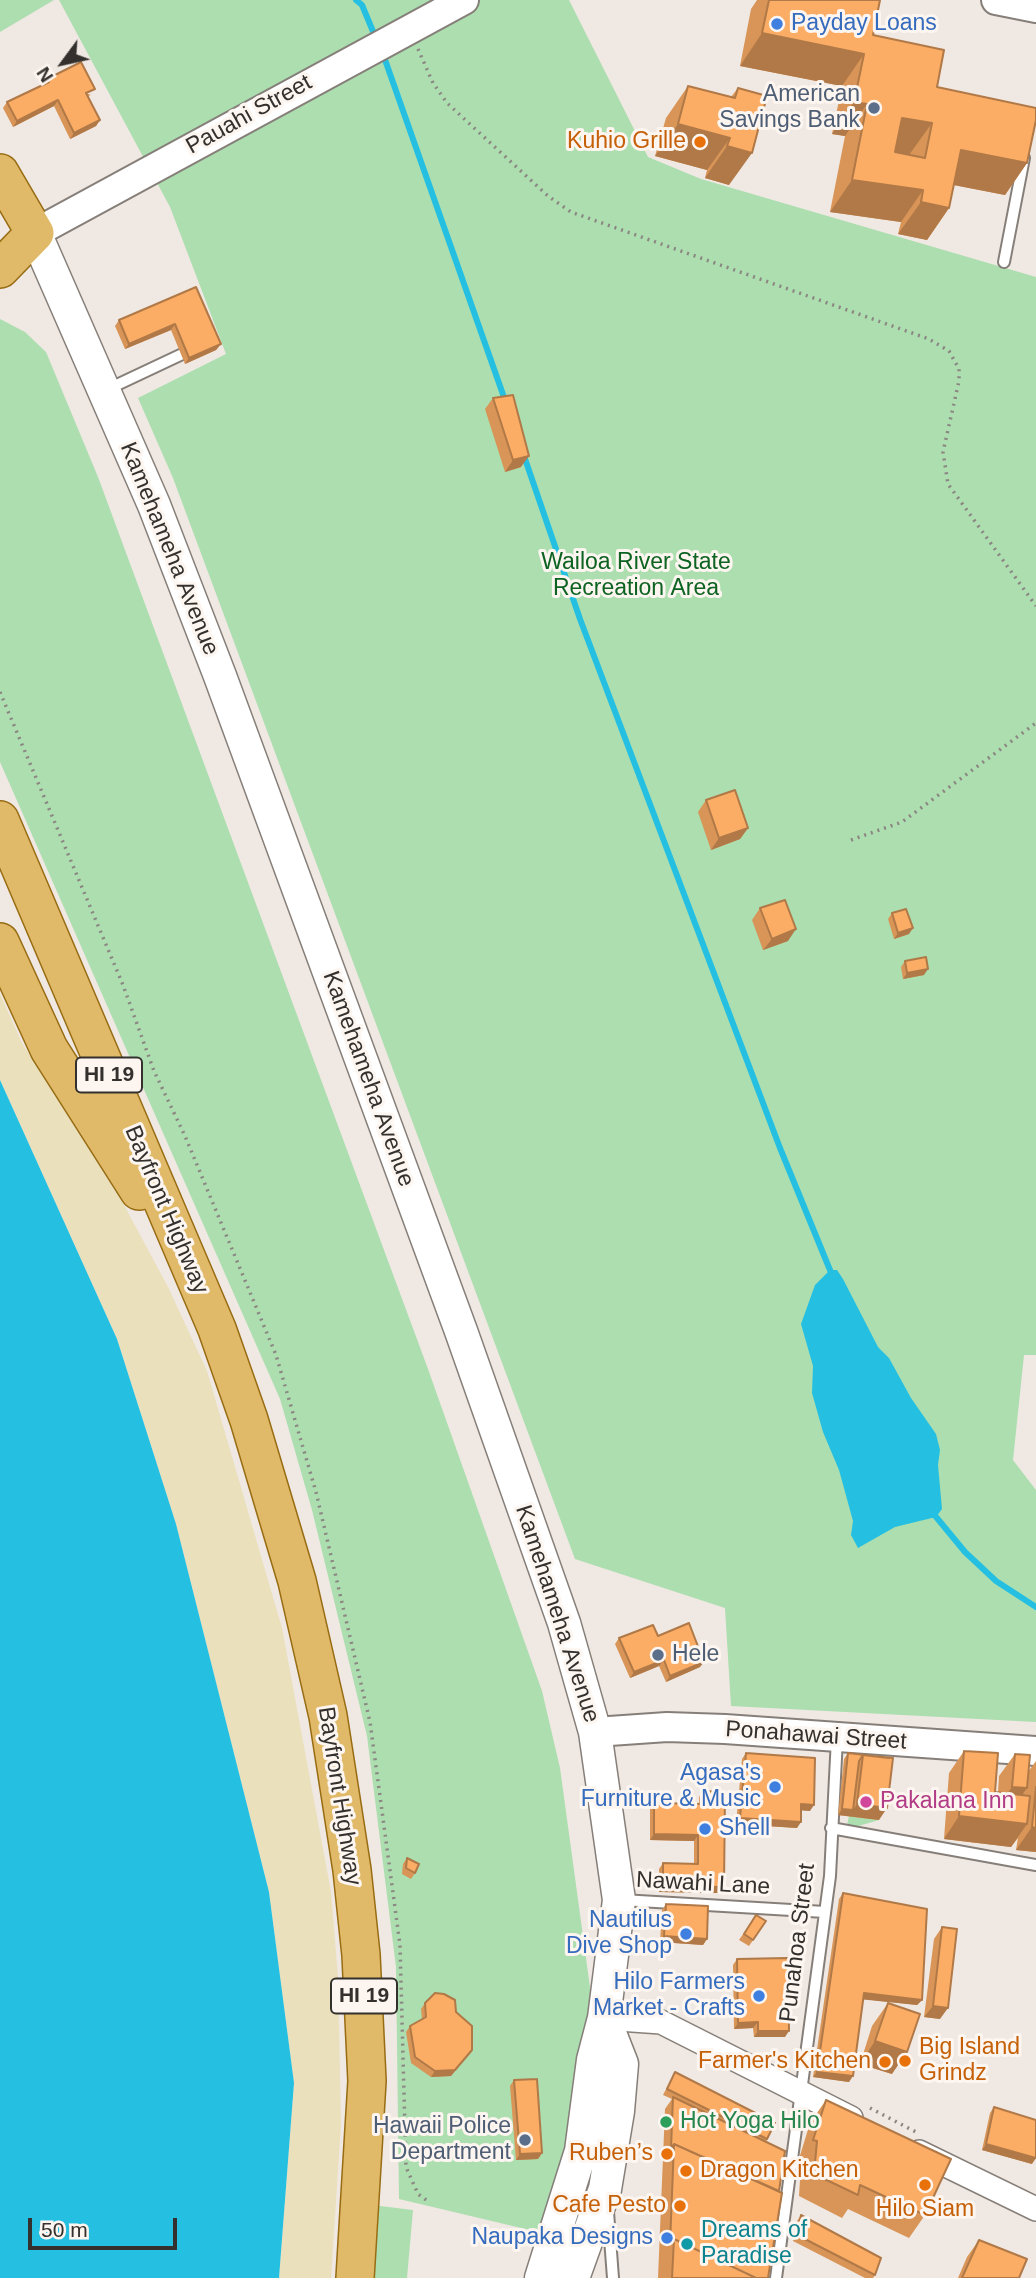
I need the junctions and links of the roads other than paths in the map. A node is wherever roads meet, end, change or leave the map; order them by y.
1 (464, 0) edge
2 (996, 0) edge
3 (1036, 8) edge
4 (1028, 141) edge
5 (0, 173) edge
6 (17, 235) edge
7 (1004, 262) dead end
8 (0, 269) edge
9 (207, 343) edge
10 (104, 391) junction
11 (0, 820) edge
12 (0, 942) edge
13 (217, 1329) junction
14 (595, 1732) junction
15 (837, 1738) junction
16 (1036, 1751) edge
17 (831, 1828) junction
18 (1036, 1865) edge
19 (619, 1900) junction
20 (825, 1912) junction
21 (604, 2018) junction
22 (799, 2092) junction
23 (873, 2129) edge
24 (898, 2141) edge
25 (605, 2189) junction
26 (1036, 2209) edge
27 (355, 2278) edge
28 (541, 2278) edge
29 (573, 2278) edge
30 (613, 2278) edge
31 (776, 2278) edge

1 - 6 street, Pauahi Street
2 - 3 street
4 - 7 lane
5 - 6 main road, Kamehameha Avenue
6 - 8 main road
6 - 10 main road, Kamehameha Avenue
9 - 10 lane
10 - 14 main road, Kamehameha Avenue
11 - 13 main road, Bayfront Highway / HI 19
12 - 13 main road, Bayfront Highway / HI 19
13 - 27 main road, Bayfront Highway / HI 19
14 - 15 street, Ponahawai Street
14 - 19 main road, Kamehameha Avenue
15 - 16 street, Ponahawai Street
15 - 17 lane, Punahoa Street
17 - 18 lane
17 - 20 lane, Punahoa Street
19 - 20 lane, Nawahi Lane
19 - 21 main road, Kamehameha Avenue
20 - 22 lane, Punahoa Street
21 - 22 street
21 - 25 main road, Kamehameha Avenue
21 - 28 main road, Kamehameha Avenue
22 - 23 street
22 - 31 lane, Punahoa Street
24 - 26 street
25 - 29 main road, Kamehameha Avenue
25 - 30 lane, Kamehameha Avenue

